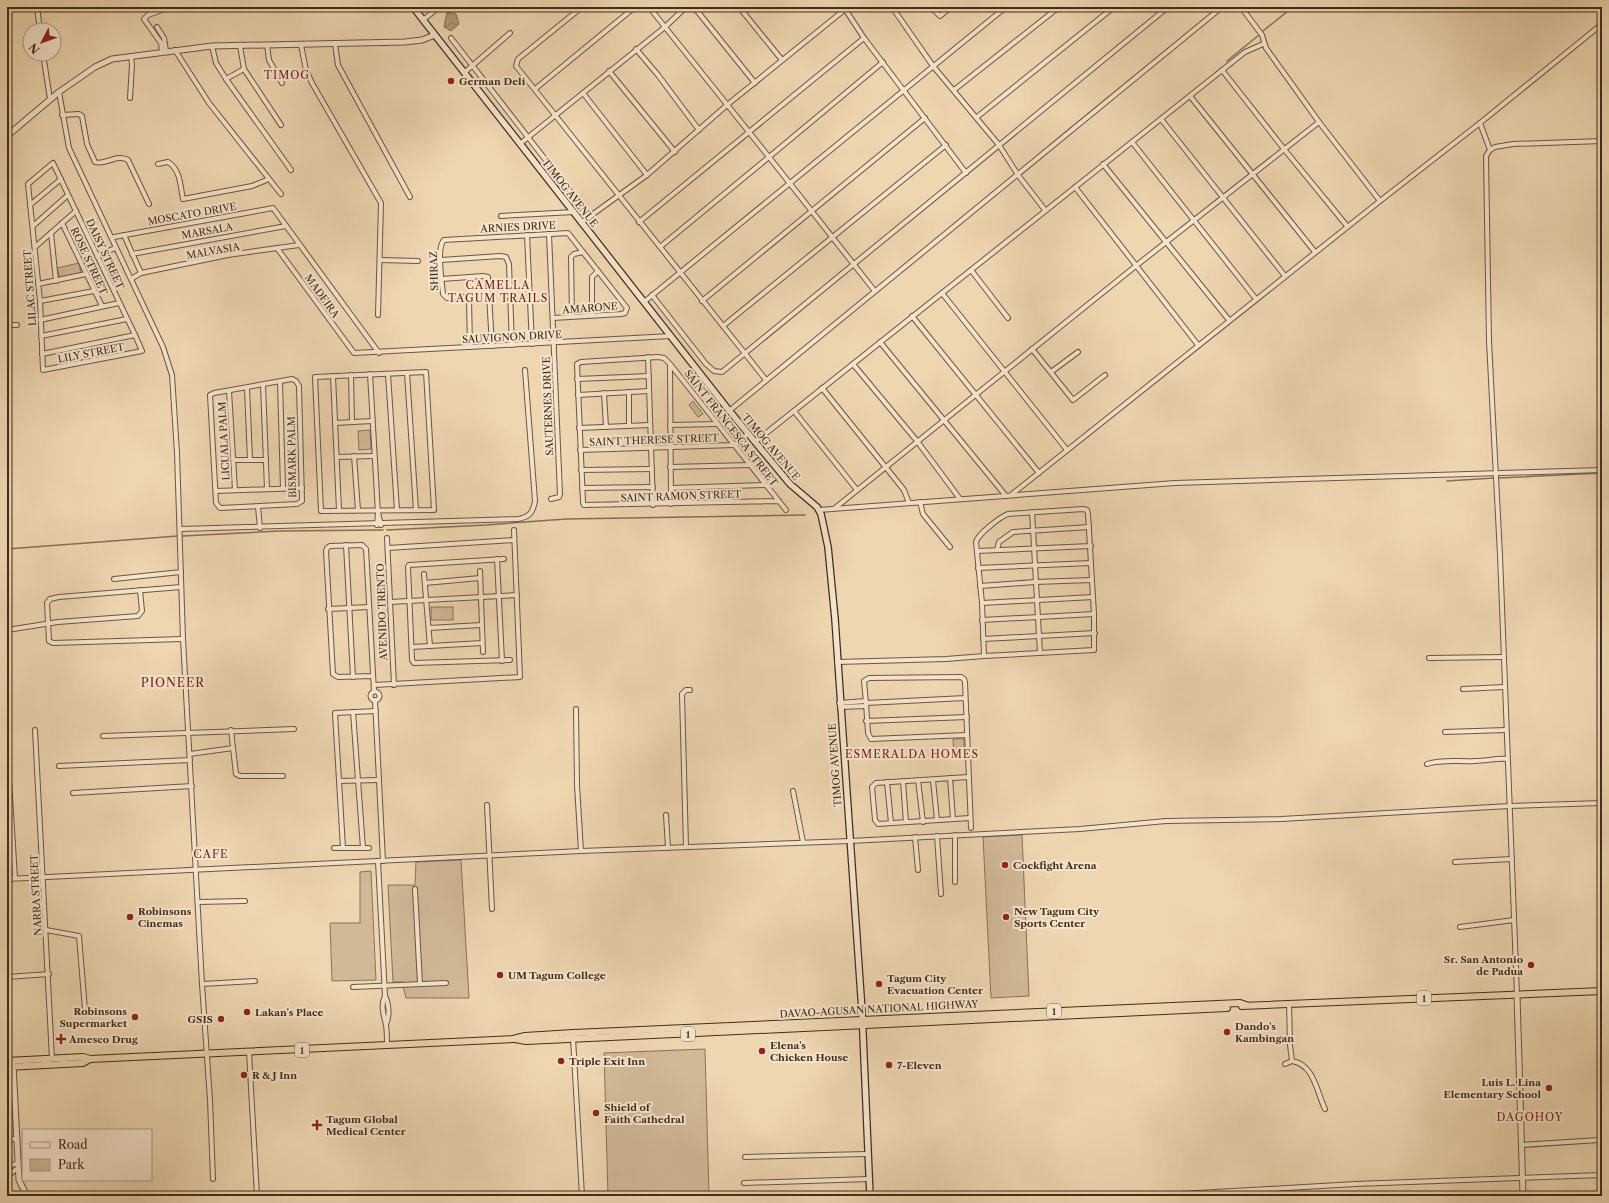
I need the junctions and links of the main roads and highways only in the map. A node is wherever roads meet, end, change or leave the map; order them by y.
1 (413, 7) edge
2 (1602, 991) edge
3 (862, 1022) junction
4 (590, 1035) junction
5 (513, 1039) junction
6 (90, 1059) junction
7 (10, 1064) edge
8 (870, 1196) edge

1 - 3 main road, TIMOG AVENUE
2 - 3 highway, DAVAO-AGUSAN NATIONAL HIGHWAY / 1
3 - 4 highway, DAVAO-AGUSAN NATIONAL HIGHWAY / 1
3 - 8 main road, TIMOG AVENUE
4 - 5 highway, DAVAO-AGUSAN NATIONAL HIGHWAY / 1
4 - 5 highway, DAVAO-AGUSAN NATIONAL HIGHWAY / 1
5 - 6 highway, DAVAO-AGUSAN NATIONAL HIGHWAY / 1
6 - 7 highway, DAVAO-AGUSAN NATIONAL HIGHWAY / 1
6 - 7 highway, DAVAO-AGUSAN NATIONAL HIGHWAY / 1

